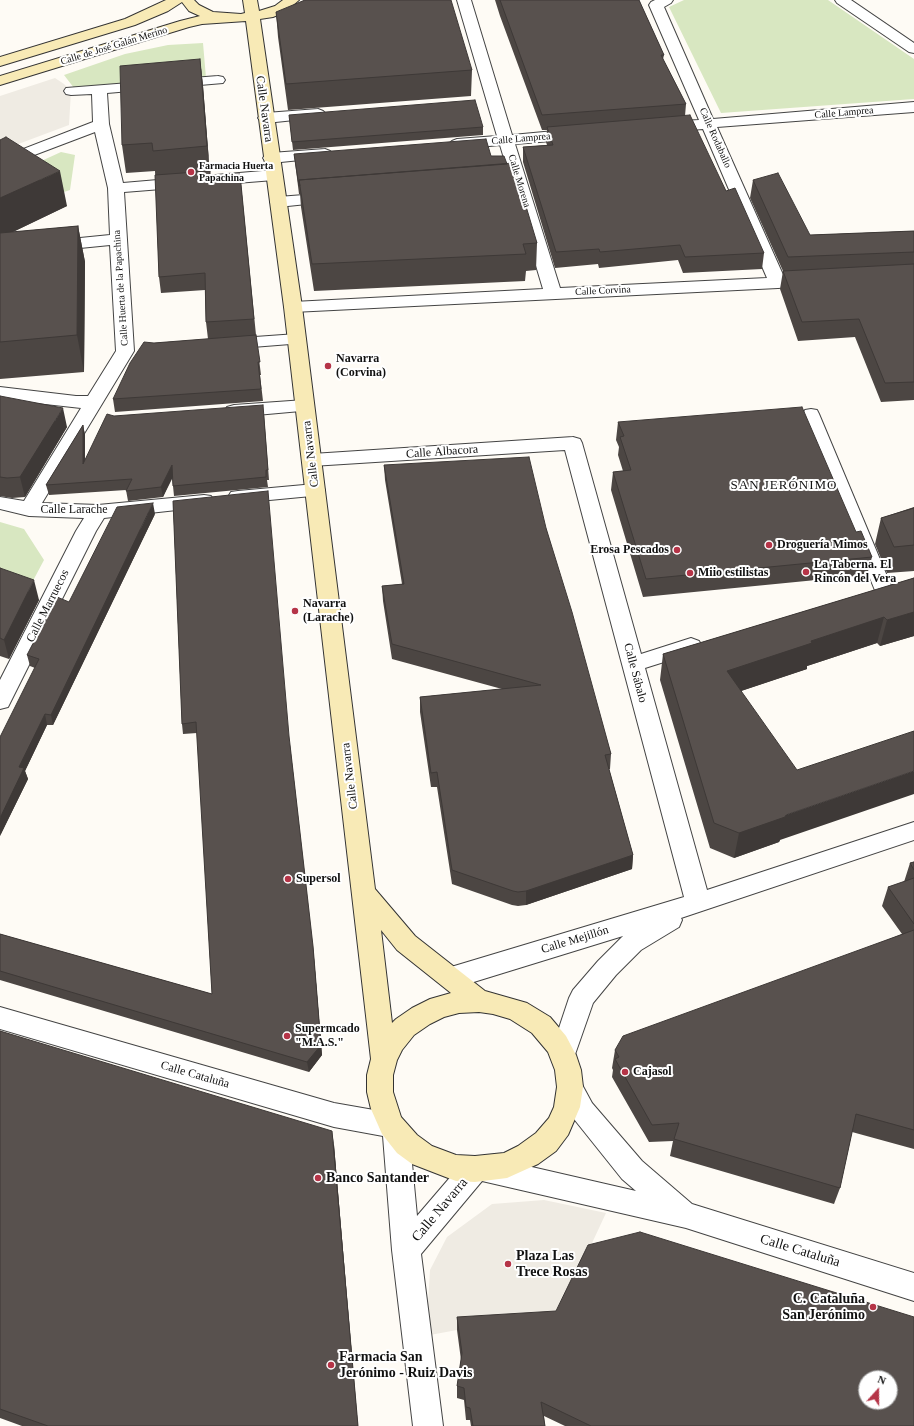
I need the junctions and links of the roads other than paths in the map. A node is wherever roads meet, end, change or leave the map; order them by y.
1 (176, 0) edge
2 (187, 0) edge
3 (250, 0) edge
4 (292, 0) edge
5 (464, 0) edge
6 (666, 0) edge
7 (842, 0) edge
8 (306, 7) edge
9 (268, 14) junction
10 (230, 18) junction
11 (251, 18) junction
12 (914, 49) edge
13 (0, 62) edge
14 (218, 80) dead end
15 (0, 81) edge
16 (98, 89) junction
17 (71, 91) dead end
18 (914, 107) edge
19 (330, 113) edge
20 (266, 118) junction
21 (101, 124) junction
22 (708, 124) junction
23 (654, 128) edge
24 (592, 133) edge
25 (506, 140) junction
26 (444, 145) edge
27 (342, 153) edge
28 (272, 158) junction
29 (0, 164) edge
30 (274, 175) junction
31 (116, 188) junction
32 (348, 196) edge
33 (278, 202) junction
34 (118, 239) junction
35 (1, 251) edge
36 (826, 280) edge
37 (778, 283) junction
38 (553, 294) junction
39 (293, 307) junction
40 (297, 339) junction
41 (211, 345) edge
42 (4, 394) edge
43 (93, 402) junction
44 (305, 406) junction
45 (219, 412) edge
46 (811, 414) dead end
47 (105, 419) edge
48 (82, 421) junction
49 (573, 443) joint
50 (312, 460) junction
51 (315, 490) junction
52 (0, 504) edge
53 (29, 509) junction
54 (98, 512) junction
55 (884, 588) edge
56 (710, 640) edge
57 (633, 664) junction
58 (0, 701) edge
59 (914, 831) edge
60 (364, 892) junction
61 (698, 903) junction
62 (451, 978) junction
63 (479, 1001) junction
64 (0, 1018) edge
65 (563, 1055) junction
66 (384, 1059) junction
67 (570, 1087) junction
68 (394, 1128) junction
69 (479, 1169) junction
70 (686, 1215) junction
71 (406, 1250) junction
72 (914, 1286) edge
73 (428, 1426) edge

1 - 13 street, Calle de José Galán Merino
2 - 10 street
3 - 11 street, Calle Navarra
4 - 9 street
5 - 25 street, Calle Morena
6 - 22 street, Calle Rodaballo
7 - 12 street
8 - 9 street
9 - 11 street
10 - 11 street
10 - 15 street, Calle de José Galán Merino
11 - 20 street, Calle Navarra
14 - 16 street
16 - 17 street
16 - 21 street, Calle Huerta de la Papachina
18 - 22 street, Calle Lamprea
19 - 20 street
20 - 28 street, Calle Navarra
21 - 29 street
21 - 31 street, Calle Huerta de la Papachina
22 - 23 street, Calle Lamprea
22 - 37 street, Calle Rodaballo
24 - 25 street, Calle Lamprea
25 - 26 street, Calle Lamprea
25 - 38 street, Calle Morena
27 - 28 street
28 - 30 street, Calle Navarra
30 - 31 street
30 - 33 street, Calle Navarra
31 - 34 street, Calle Huerta de la Papachina
32 - 33 street
33 - 39 street, Calle Navarra
34 - 35 street
34 - 43 street, Calle Huerta de la Papachina
36 - 37 street, Calle Corvina
37 - 38 street, Calle Corvina
38 - 39 street, Calle Corvina
39 - 40 street, Calle Navarra
40 - 41 street
40 - 44 street, Calle Navarra
42 - 43 street
43 - 48 street, Calle Huerta de la Papachina
44 - 45 street
44 - 50 street, Calle Navarra
46 - 55 lane
47 - 48 street
48 - 53 street, Calle Huerta de la Papachina
49 - 50 street, Calle Albacora
49 - 57 street, Calle Sábalo
50 - 51 street, Calle Navarra
51 - 54 street, Calle Larache
51 - 60 street, Calle Navarra
52 - 53 street, Calle Larache
53 - 54 street, Calle Larache
54 - 58 street, Calle Marruecos
56 - 57 street
57 - 61 street, Calle Sábalo
59 - 61 street, Calle Mejillón
60 - 62 street
60 - 66 street, Calle Navarra
61 - 62 street, Calle Mejillón
61 - 65 street, Calle Mejillón
62 - 63 street
63 - 65 street
63 - 66 street
64 - 68 street, Calle Cataluña
65 - 67 street
66 - 68 street
67 - 69 street
67 - 70 street, Calle Cataluña
68 - 69 street
68 - 71 street, Calle Navarra
69 - 70 street, Calle Cataluña
69 - 71 street, Calle Navarra
70 - 72 street, Calle Cataluña
71 - 73 street, Calle Navarra

